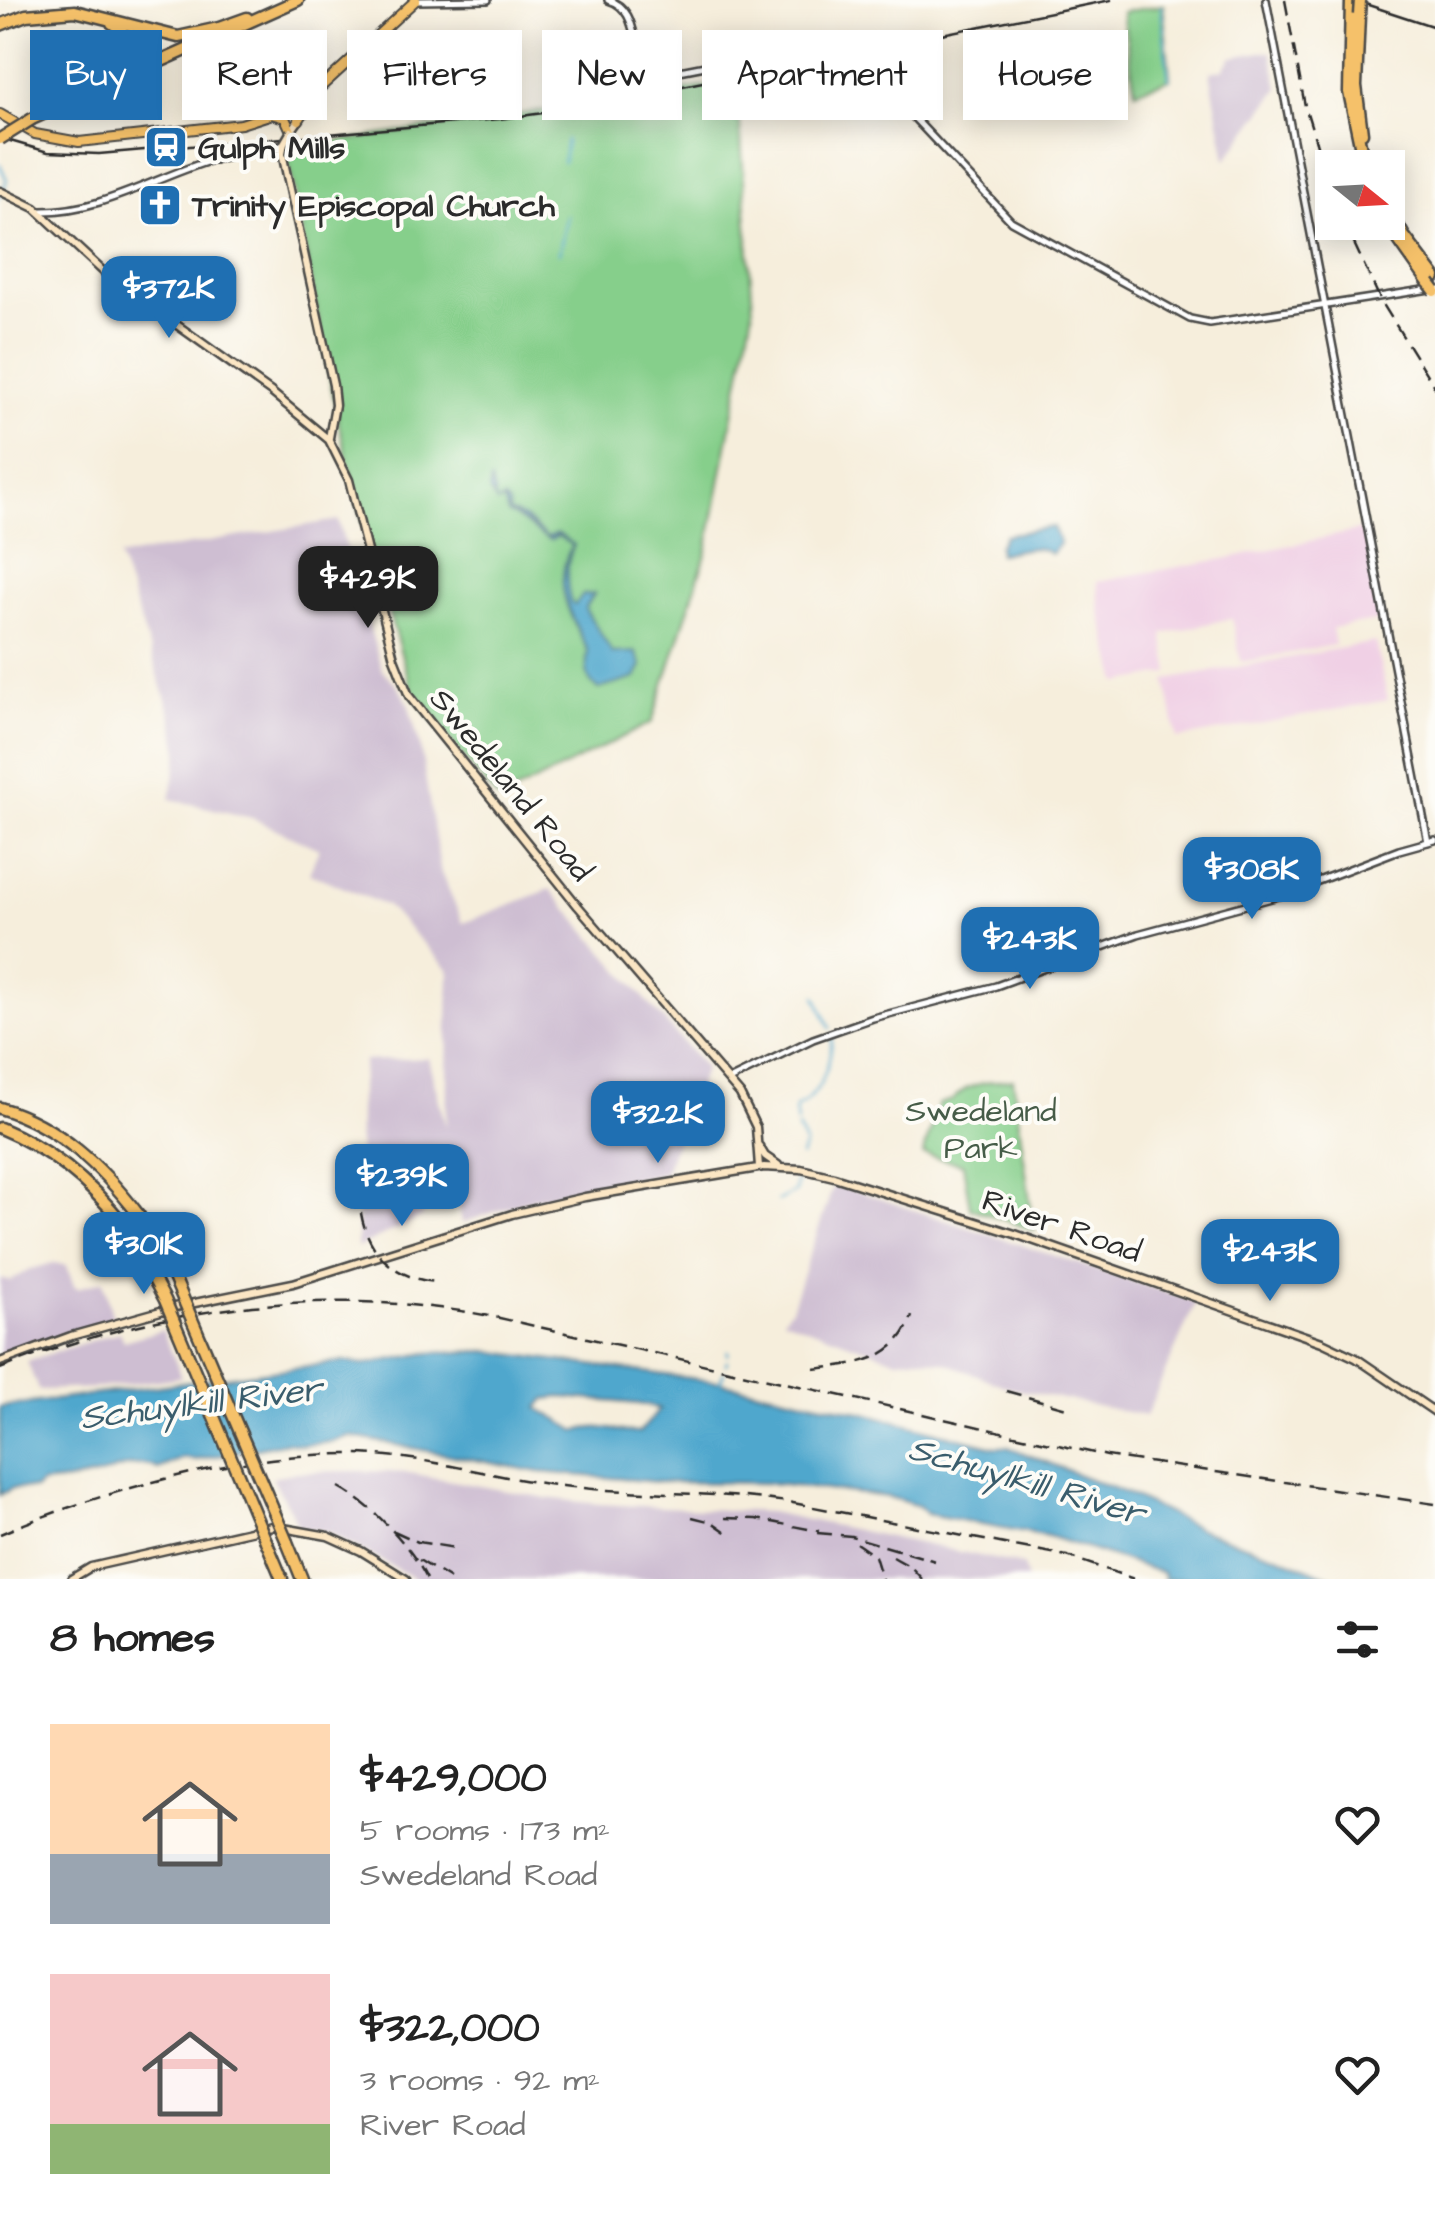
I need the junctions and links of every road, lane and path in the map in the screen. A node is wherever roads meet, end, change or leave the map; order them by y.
1 (284, 0) edge
2 (298, 0) edge
3 (488, 0) edge
4 (608, 0) edge
5 (1266, 0) edge
6 (1351, 0) edge
7 (1360, 0) edge
8 (416, 1) edge
9 (1354, 14) junction
10 (253, 16) junction
11 (0, 28) edge
12 (120, 30) edge
13 (162, 55) edge
14 (162, 59) edge
15 (327, 84) edge
16 (0, 114) edge
17 (30, 116) joint
18 (254, 120) edge
19 (286, 120) edge
20 (293, 120) edge
21 (299, 120) edge
22 (0, 131) edge
23 (291, 131) junction
24 (0, 139) edge
25 (283, 144) junction
26 (1365, 150) edge
27 (266, 151) junction
28 (284, 159) junction
29 (0, 191) edge
30 (40, 212) junction
31 (1405, 238) edge
32 (1402, 240) edge
33 (1434, 285) edge
34 (1326, 307) junction
35 (329, 440) junction
36 (1432, 841) edge
37 (729, 1080) junction
38 (0, 1108) edge
39 (0, 1128) edge
40 (758, 1144) junction
41 (759, 1168) junction
42 (784, 1168) junction
43 (0, 1362) edge
44 (1435, 1412) edge
45 (71, 1579) edge
46 (282, 1579) edge
47 (302, 1579) edge
48 (406, 1579) edge

1 - 10 highway
2 - 14 highway
3 - 8 street
4 - 34 street, bridge
5 - 34 street
6 - 9 highway
7 - 9 highway, bridge
8 - 15 main road
9 - 26 highway
10 - 11 highway
10 - 13 highway
11 - 12 highway
16 - 18 main road
17 - 22 highway, bridge
17 - 24 highway, bridge
19 - 23 main road
20 - 23 main road
21 - 23 main road
23 - 25 main road, bridge
25 - 27 street
25 - 28 main road
27 - 28 street
27 - 30 street
28 - 35 main road
29 - 30 main road
30 - 35 main road
31 - 33 highway
32 - 33 highway
33 - 34 street
34 - 36 street
35 - 37 main road, Swedeland Road
36 - 37 street
37 - 40 main road, Swedeland Road
38 - 47 highway, bridge
39 - 46 highway, bridge
40 - 41 main road, Swedeland Road
40 - 42 main road
41 - 42 main road, River Road
41 - 43 main road, River Road
42 - 44 main road, River Road
45 - 48 main road

